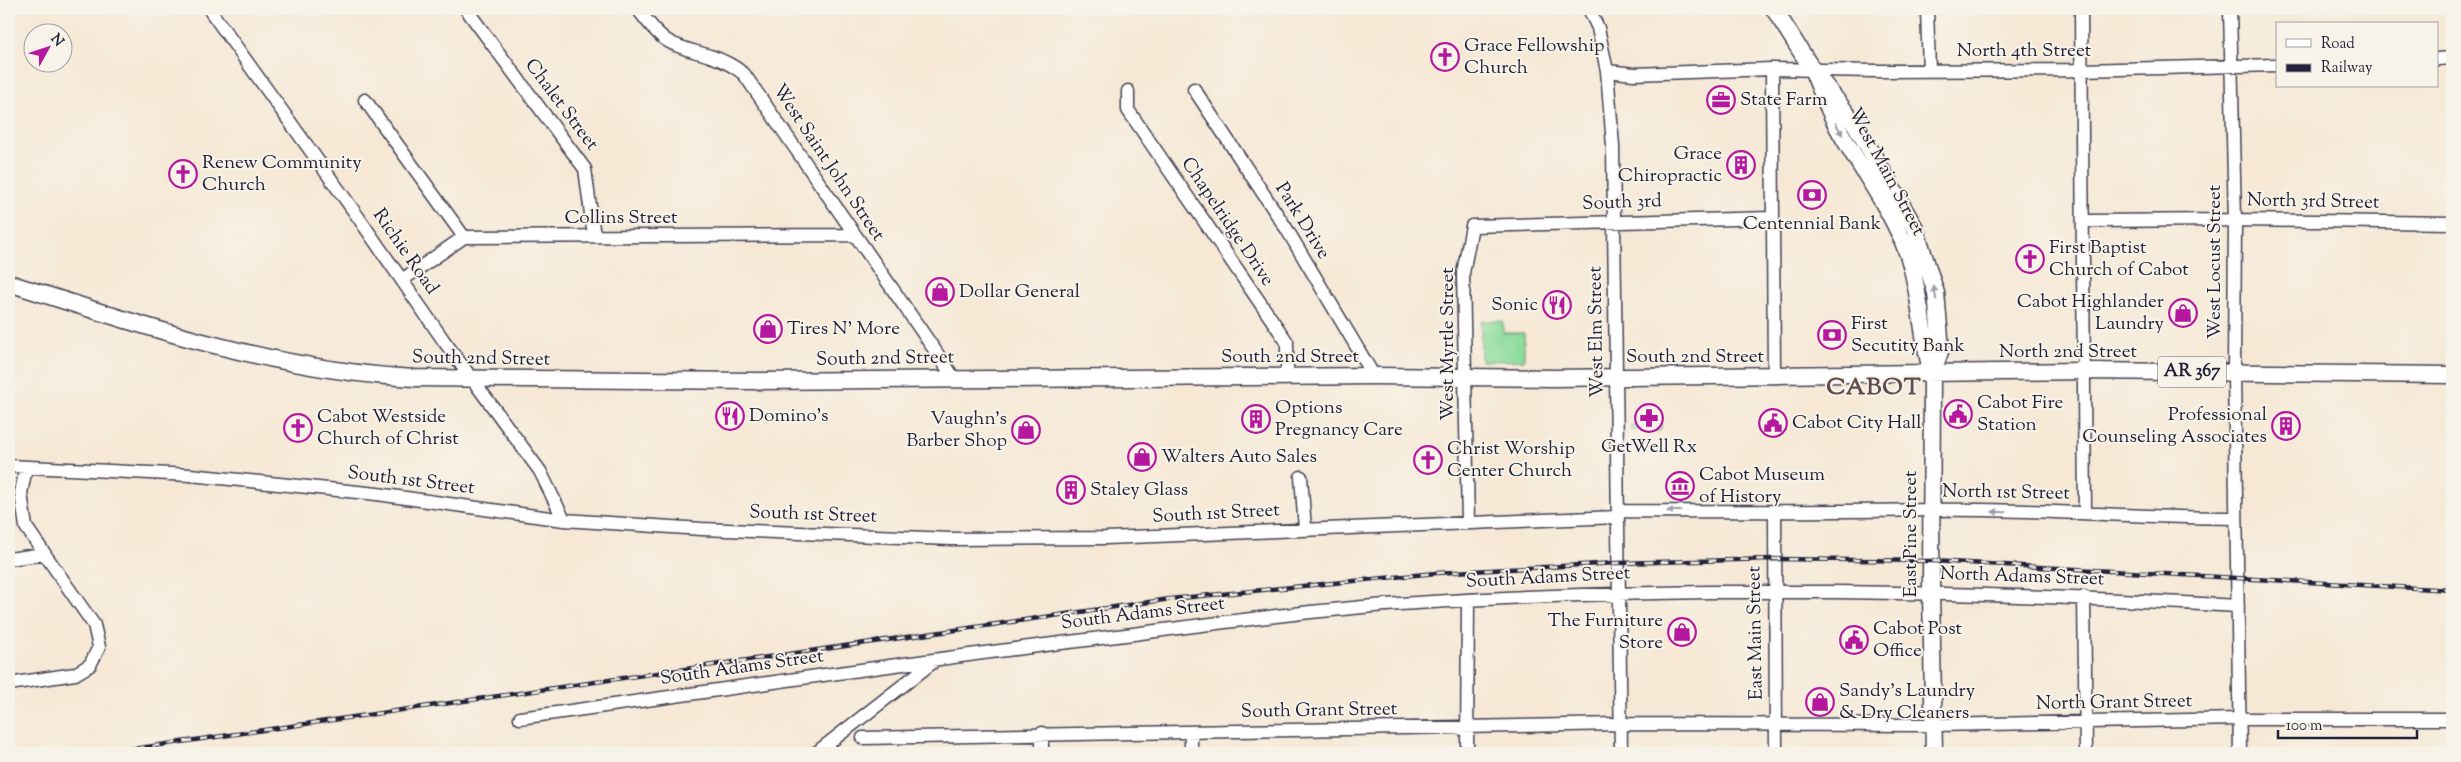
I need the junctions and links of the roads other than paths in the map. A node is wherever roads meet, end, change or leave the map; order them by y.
1 (209, 9) edge
2 (466, 9) edge
3 (638, 9) edge
4 (1588, 9) edge
5 (1774, 9) edge
6 (1928, 9) edge
7 (2081, 9) edge
8 (2230, 9) edge
9 (2452, 58) edge
10 (2438, 59) edge
11 (2276, 65) edge
12 (2231, 66) junction
13 (1772, 69) junction
14 (1812, 69) junction
15 (1929, 70) junction
16 (2081, 70) junction
17 (1613, 72) junction
18 (1194, 89) dead end
19 (1128, 91) dead end
20 (365, 100) dead end
21 (1772, 218) junction
22 (2235, 220) junction
23 (2084, 221) junction
24 (1614, 222) junction
25 (2452, 223) edge
26 (1472, 226) joint
27 (854, 235) junction
28 (594, 236) junction
29 (464, 237) junction
30 (402, 280) junction
31 (9, 283) edge
32 (2084, 372) junction
33 (2234, 372) junction
34 (1932, 374) junction
35 (2452, 375) edge
36 (1374, 376) junction
37 (1466, 376) junction
38 (1287, 377) junction
39 (1774, 377) junction
40 (954, 378) junction
41 (1617, 378) junction
42 (472, 380) junction
43 (9, 466) edge
44 (26, 468) junction
45 (1301, 477) dead end
46 (1931, 510) junction
47 (1775, 512) junction
48 (2085, 513) junction
49 (1618, 514) junction
50 (2236, 518) junction
51 (564, 520) junction
52 (1468, 523) junction
53 (1305, 528) junction
54 (44, 554) junction
55 (9, 559) edge
56 (1619, 592) junction
57 (1931, 592) junction
58 (1775, 593) junction
59 (2084, 598) junction
60 (1468, 600) junction
61 (2238, 606) junction
62 (935, 660) junction
63 (9, 684) edge
64 (520, 718) dead end
65 (2452, 719) edge
66 (2240, 720) junction
67 (2086, 723) junction
68 (1620, 724) junction
69 (1776, 724) junction
70 (1934, 725) junction
71 (1467, 727) junction
72 (1191, 732) junction
73 (1042, 733) junction
74 (863, 738) dead end
75 (816, 753) edge
76 (1042, 753) edge
77 (1191, 753) edge
78 (1467, 753) edge
79 (1621, 753) edge
80 (1776, 753) edge
81 (1934, 753) edge
82 (2086, 753) edge
83 (2240, 753) edge

1 - 30 street, Richie Road
2 - 28 street, Chalet Street
3 - 27 street, West Saint John Street
4 - 17 street, West Elm Street
5 - 14 main road, West Main Street
6 - 15 street
7 - 16 street
8 - 12 street, West Locust Street
9 - 10 street
11 - 12 street, North 4th Street
12 - 16 street, North 4th Street
12 - 22 street, West Locust Street
13 - 14 street, North 4th Street
13 - 17 street, North 4th Street
13 - 21 street
14 - 15 street, North 4th Street
14 - 34 main road, West Main Street
15 - 16 street, North 4th Street
16 - 23 street
17 - 24 street, West Elm Street
18 - 36 street, Park Drive
19 - 38 street, Chapelridge Drive
20 - 29 street
21 - 24 street, South 3rd
21 - 39 street
22 - 23 street, North 3rd Street
22 - 25 street, North 3rd Street
22 - 33 street, West Locust Street
23 - 32 street
24 - 26 street, South 3rd
24 - 41 street, West Elm Street
26 - 37 street, West Myrtle Street
27 - 28 street, Collins Street
27 - 40 street, West Saint John Street
28 - 29 street, Collins Street
29 - 30 street
30 - 42 street, Richie Road
31 - 42 main road, South 2nd Street / AR 367
32 - 33 main road, North 2nd Street / AR 367
32 - 34 main road, North 2nd Street / AR 367
32 - 48 street
33 - 35 main road, North 2nd Street / AR 367
33 - 50 street, West Locust Street
34 - 39 main road, North 2nd Street / AR 367
34 - 46 main road, East Pine Street
36 - 37 main road, South 2nd Street / AR 367
36 - 38 main road, South 2nd Street / AR 367
37 - 41 main road, South 2nd Street / AR 367
37 - 52 street, West Myrtle Street
38 - 40 main road, South 2nd Street / AR 367
39 - 41 main road, South 2nd Street / AR 367
40 - 42 main road, South 2nd Street / AR 367
41 - 49 street, West Elm Street
42 - 51 street, Richie Road
43 - 44 street, South 1st Street
44 - 51 street, South 1st Street
44 - 54 street
45 - 53 street
46 - 47 street, North 1st Street
48 -> 46 street, North 1st Street
46 - 57 main road, East Pine Street
47 -> 49 street, South 1st Street
47 - 58 street, East Main Street
48 - 50 street, North 1st Street
49 - 52 street, South 1st Street
49 - 56 street, West Elm Street
50 - 61 street, West Locust Street
51 - 53 street, South 1st Street
52 - 53 street, South 1st Street
54 - 55 street
54 - 63 street
56 - 58 street, South Adams Street
56 - 60 street, South Adams Street
56 - 68 street, West Elm Street
57 - 58 street, North Adams Street
57 - 59 street, North Adams Street
57 - 70 main road, East Pine Street
58 - 69 street, East Main Street
59 - 61 street, North Adams Street
59 - 67 street
60 - 62 street, South Adams Street
60 - 71 street
61 - 66 street, West Locust Street
62 - 64 street, South Adams Street
62 - 75 street
65 - 66 street, North Grant Street
66 - 67 street, North Grant Street
66 - 83 street, West Locust Street
67 - 70 street, North Grant Street
67 - 82 street
68 - 69 street, South Grant Street
68 - 71 street, South Grant Street
68 - 79 street, West Elm Street
69 - 70 street, North Grant Street
69 - 80 street, East Main Street
70 - 81 main road, East Pine Street
71 - 72 street, South Grant Street
71 - 78 street
72 - 73 street, South Grant Street
72 - 77 street
73 - 74 street, South Grant Street
73 - 76 street

